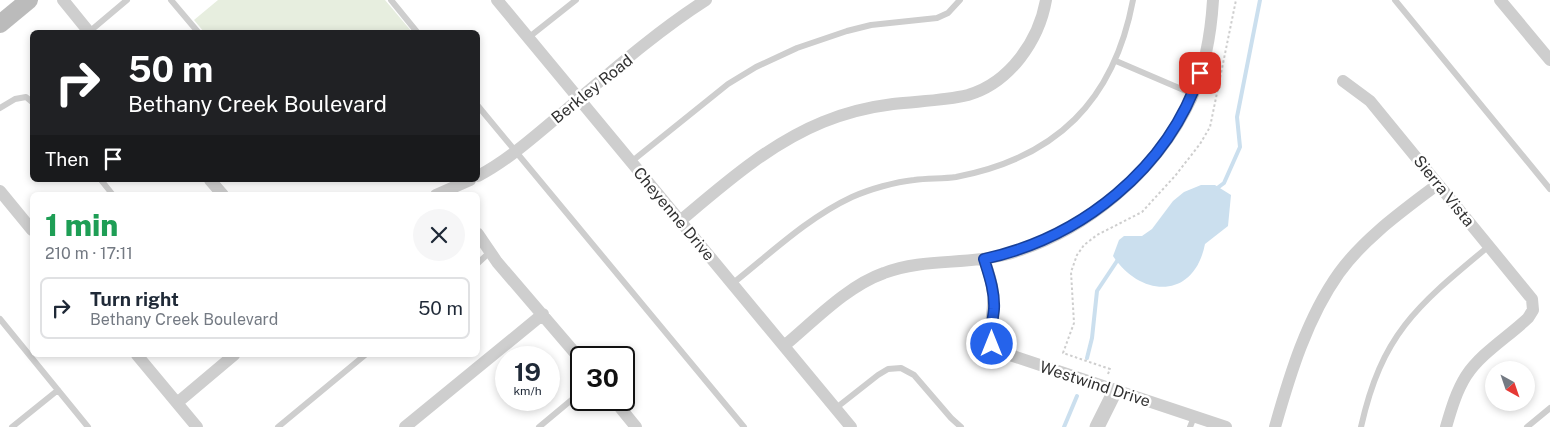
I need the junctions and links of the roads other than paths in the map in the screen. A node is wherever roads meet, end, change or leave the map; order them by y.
1 (29, 0) edge
2 (62, 0) edge
3 (127, 0) edge
4 (171, 0) edge
5 (391, 0) edge
6 (497, 0) edge
7 (576, 0) edge
8 (706, 0) edge
9 (960, 0) edge
10 (1046, 0) edge
11 (1133, 0) edge
12 (1214, 0) edge
13 (1395, 0) edge
14 (1500, 0) edge
15 (0, 24) edge
16 (87, 30) edge
17 (91, 30) edge
18 (196, 30) edge
19 (415, 30) edge
20 (528, 38) junction
21 (1550, 60) edge
22 (1116, 61) junction
23 (1343, 81) dead end
24 (1193, 94) junction
25 (579, 99) junction
26 (30, 100) edge
27 (0, 108) edge
28 (480, 108) edge
29 (515, 152) junction
30 (631, 162) junction
31 (480, 175) edge
32 (103, 182) edge
33 (212, 182) edge
34 (1438, 184) junction
35 (1550, 189) edge
36 (0, 191) edge
37 (111, 192) edge
38 (220, 192) edge
39 (680, 221) junction
40 (30, 228) edge
41 (480, 237) edge
42 (1489, 246) junction
43 (490, 252) junction
44 (984, 259) junction
45 (480, 260) edge
46 (732, 284) junction
47 (543, 314) junction
48 (0, 319) edge
49 (784, 346) junction
50 (570, 347) edge
51 (30, 356) edge
52 (31, 357) edge
53 (138, 357) edge
54 (232, 357) edge
55 (363, 357) edge
56 (58, 390) junction
57 (1115, 391) junction
58 (570, 401) edge
59 (177, 404) junction
60 (836, 408) junction
61 (1550, 408) edge
62 (623, 411) edge
63 (1192, 422) edge
64 (12, 427) edge
65 (88, 427) edge
66 (196, 427) edge
67 (278, 427) edge
68 (405, 427) edge
69 (539, 427) edge
70 (636, 427) edge
71 (744, 427) edge
72 (851, 427) edge
73 (961, 427) edge
74 (1097, 427) edge
75 (1226, 427) edge
76 (1275, 427) edge
77 (1361, 427) edge
78 (1446, 427) edge
79 (1527, 427) edge

1 - 15 main road
2 - 16 street
3 - 17 lane
4 - 18 lane
5 - 19 lane
6 - 20 street, Cheyenne Drive
7 - 20 lane
8 - 25 street, Berkley Road
9 - 30 lane
10 - 39 street
11 - 22 lane
12 - 24 street
13 - 35 lane
14 - 21 street
20 - 25 street, Cheyenne Drive
22 - 24 lane
22 - 46 lane
23 - 34 street, Sierra Vista
24 - 44 street
25 - 29 street, Berkley Road
25 - 30 street, Cheyenne Drive
26 - 27 lane
28 - 29 lane
29 - 31 street, Berkley Road
29 - 71 lane
30 - 39 street, Cheyenne Drive
32 - 37 lane
33 - 38 street
34 - 42 street, Sierra Vista
34 - 76 street
36 - 40 street
39 - 46 street, Cheyenne Drive
41 - 43 street
42 - 77 lane
42 - 78 street, Sierra Vista
43 - 45 lane
43 - 47 street
44 - 49 street
44 - 57 street, Westwind Drive
46 - 49 street, Cheyenne Drive
47 - 50 street
47 - 68 street
48 - 51 lane
49 - 60 street, Cheyenne Drive
52 - 56 lane
53 - 59 street
54 - 59 street
55 - 67 lane
56 - 64 lane
56 - 65 lane
57 - 63 street, Westwind Drive
57 - 74 street
58 - 69 lane
59 - 66 street
60 - 72 street, Cheyenne Drive
60 - 73 lane
61 - 79 lane
62 - 70 street
63 - 75 street, Westwind Drive

